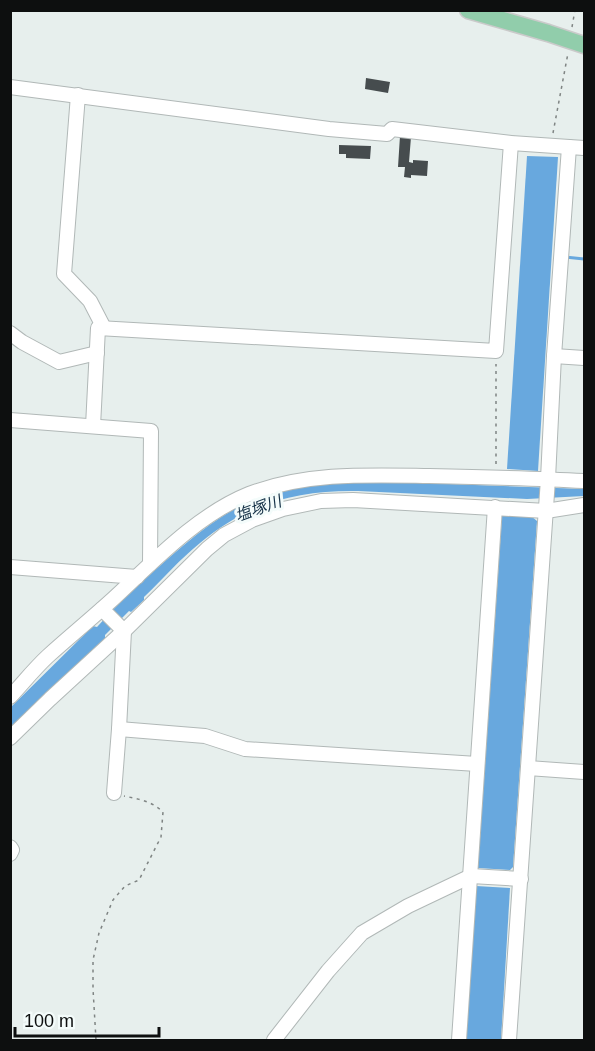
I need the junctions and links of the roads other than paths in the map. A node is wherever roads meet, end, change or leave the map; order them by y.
1 (468, 10) edge
2 (577, 43) edge
3 (10, 87) edge
4 (78, 95) junction
5 (512, 143) junction
6 (569, 147) junction
7 (585, 148) edge
8 (104, 328) junction
9 (10, 333) edge
10 (97, 353) junction
11 (554, 356) junction
12 (585, 358) edge
13 (10, 420) edge
14 (93, 426) junction
15 (548, 479) junction
16 (585, 481) edge
17 (585, 505) edge
18 (495, 507) junction
19 (546, 511) junction
20 (150, 564) junction
21 (10, 567) edge
22 (137, 577) junction
23 (102, 609) junction
24 (122, 629) junction
25 (10, 697) edge
26 (119, 729) junction
27 (10, 738) edge
28 (477, 764) junction
29 (528, 768) junction
30 (585, 772) edge
31 (114, 793) road end
32 (10, 847) edge
33 (10, 854) edge
34 (471, 876) junction
35 (521, 879) junction
36 (274, 1041) edge
37 (459, 1041) edge
38 (509, 1041) edge

1 - 2 main road
3 - 4 street
4 - 5 street
4 - 8 street
5 - 6 street
5 - 8 street
6 - 7 street
6 - 11 street
8 - 10 street
9 - 10 street
10 - 14 street
11 - 12 street
11 - 15 street
13 - 14 street
14 - 20 street
15 - 16 street
15 - 19 street
15 - 20 street
17 - 19 street
18 - 19 street
18 - 24 street
18 - 28 street
19 - 29 street
20 - 22 street
21 - 22 street
22 - 23 street
23 - 24 street
23 - 25 street
24 - 26 street
24 - 27 street
26 - 28 street
26 - 31 street
28 - 34 street
29 - 30 street
29 - 35 street
32 - 33 street
34 - 35 street
34 - 36 street
34 - 37 street
35 - 38 street

